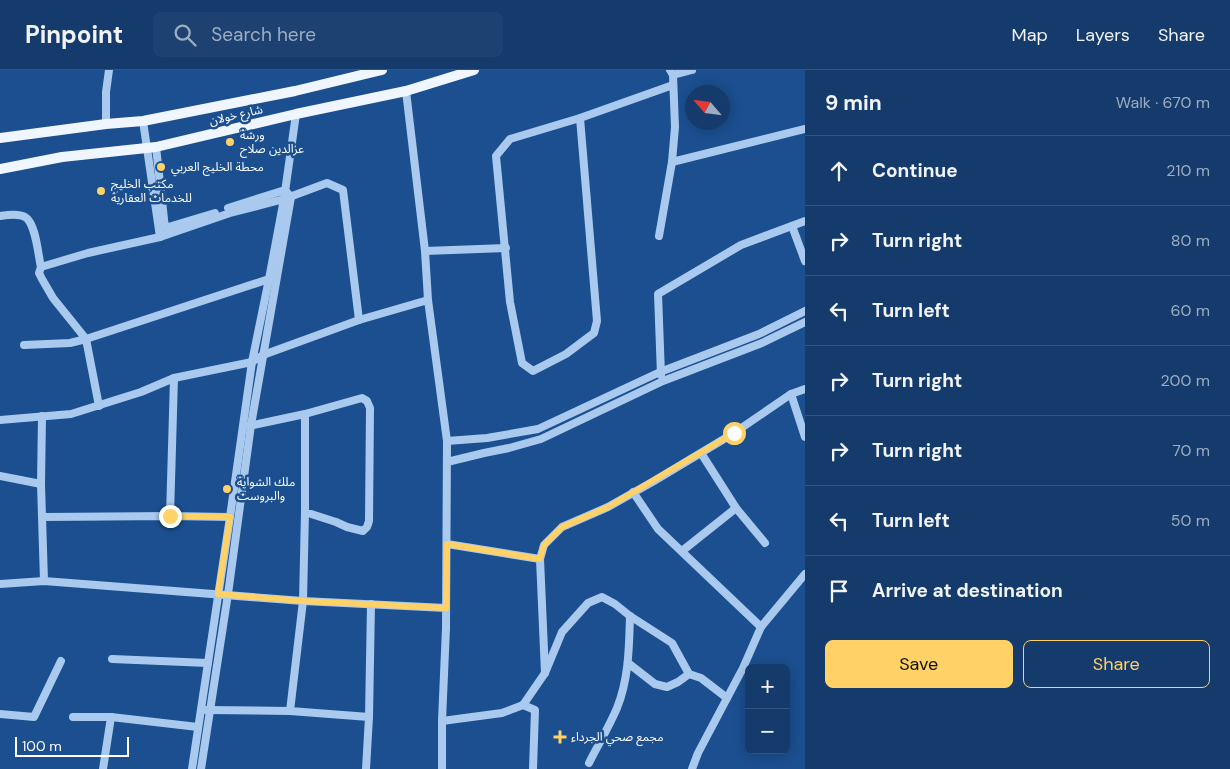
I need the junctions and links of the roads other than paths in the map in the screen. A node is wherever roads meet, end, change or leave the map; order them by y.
1 (109, 70) edge
2 (379, 70) edge
3 (474, 70) edge
4 (692, 70) edge
5 (672, 73) edge
6 (673, 85) junction
7 (406, 91) junction
8 (296, 114) junction
9 (580, 118) junction
10 (143, 121) junction
11 (106, 124) junction
12 (805, 129) edge
13 (0, 138) edge
14 (151, 147) junction
15 (672, 162) junction
16 (0, 168) edge
17 (285, 190) junction
18 (288, 198) junction
19 (0, 216) edge
20 (805, 221) edge
21 (792, 226) junction
22 (659, 236) dead end
23 (160, 237) junction
24 (506, 248) junction
25 (425, 251) junction
26 (805, 262) edge
27 (40, 267) junction
28 (269, 279) junction
29 (428, 300) junction
30 (805, 311) edge
31 (359, 320) junction
32 (805, 322) edge
33 (86, 339) junction
34 (24, 345) dead end
35 (263, 354) junction
36 (252, 362) junction
37 (660, 372) junction
38 (174, 378) junction
39 (663, 381) junction
40 (805, 389) edge
41 (790, 394) junction
42 (99, 406) junction
43 (305, 414) junction
44 (42, 416) junction
45 (0, 420) edge
46 (251, 425) junction
47 (242, 427) junction
48 (805, 437) edge
49 (447, 441) junction
50 (700, 453) junction
51 (447, 462) junction
52 (0, 476) edge
53 (41, 484) junction
54 (633, 492) junction
55 (736, 508) junction
56 (305, 512) junction
57 (170, 516) junction
58 (42, 517) junction
59 (230, 517) junction
60 (447, 544) junction
61 (765, 544) dead end
62 (682, 551) junction
63 (540, 559) junction
64 (805, 574) edge
65 (44, 582) junction
66 (0, 584) edge
67 (218, 594) junction
68 (228, 594) junction
69 (303, 601) junction
70 (371, 604) junction
71 (446, 608) junction
72 (630, 616) junction
73 (761, 626) junction
74 (112, 659) dead end
75 (61, 660) dead end
76 (208, 663) junction
77 (628, 663) junction
78 (545, 673) junction
79 (689, 674) junction
80 (727, 698) junction
81 (523, 705) junction
82 (205, 710) junction
83 (290, 711) junction
84 (0, 714) edge
85 (73, 717) dead end
86 (111, 717) junction
87 (369, 717) junction
88 (442, 720) junction
89 (198, 727) junction
90 (589, 763) dead end
91 (103, 769) edge
92 (192, 769) edge
93 (201, 769) edge
94 (366, 769) edge
95 (442, 769) edge
96 (533, 769) edge
97 (692, 769) edge

1 - 11 street
2 - 10 main road, شارع خولان
3 - 7 main road, شارع خولان
4 - 5 street
5 - 6 street
6 - 9 street
6 - 15 street
7 - 8 main road, شارع خولان
7 - 25 street
8 - 14 main road, شارع خولان
8 - 17 street
9 - 24 street
9 - 24 street
10 - 11 main road, شارع خولان
10 - 14 street
11 - 13 main road, شارع خولان
12 - 15 street
14 - 16 main road, شارع خولان
14 - 17 street
14 - 23 street
15 - 22 street
17 - 18 street
18 - 23 street
18 - 28 street
18 - 31 street
18 - 35 street
19 - 27 street
20 - 21 street
21 - 26 street
21 - 37 street
23 - 27 street
24 - 25 street
25 - 29 street
27 - 33 street
28 - 33 street
28 - 36 street
29 - 31 street
29 - 49 street
30 - 37 street
31 - 35 street
32 - 39 street
33 - 34 street
33 - 42 street
35 - 36 street
35 - 46 street
36 - 38 street
36 - 47 street
37 - 39 street
37 - 49 street
38 - 42 street
38 - 57 street
39 - 51 street
40 - 41 street
41 - 48 street
41 - 50 street
42 - 44 street
43 - 46 street
43 - 56 street
43 - 56 street
44 - 45 street
44 - 53 street
46 - 47 street
46 - 68 street
47 - 59 street
49 - 51 street
50 - 54 street
50 - 55 street
51 - 60 street
52 - 53 street
53 - 58 street
54 - 62 street
54 - 63 street
55 - 61 street
55 - 62 street
56 - 69 street
57 - 58 street
57 - 59 street
58 - 65 street
59 - 67 street
60 - 63 street
60 - 71 street
62 - 73 street
63 - 78 street
64 - 73 street
65 - 66 street
65 - 67 street
67 - 68 street
67 - 76 street
68 - 69 street
68 - 82 street
69 - 70 street
69 - 83 street
70 - 71 street
70 - 87 street
71 - 88 street
72 - 77 street
72 - 78 street
72 - 79 street
73 - 80 street
74 - 76 street
75 - 84 street
76 - 82 street
77 - 79 street
77 - 90 street
78 - 81 street
79 - 80 street
80 - 97 street
81 - 88 street
81 - 96 street
82 - 83 street
82 - 89 street
82 - 93 street
83 - 87 street
85 - 86 street
86 - 89 street
86 - 91 street
87 - 94 street
88 - 95 street
89 - 92 street

